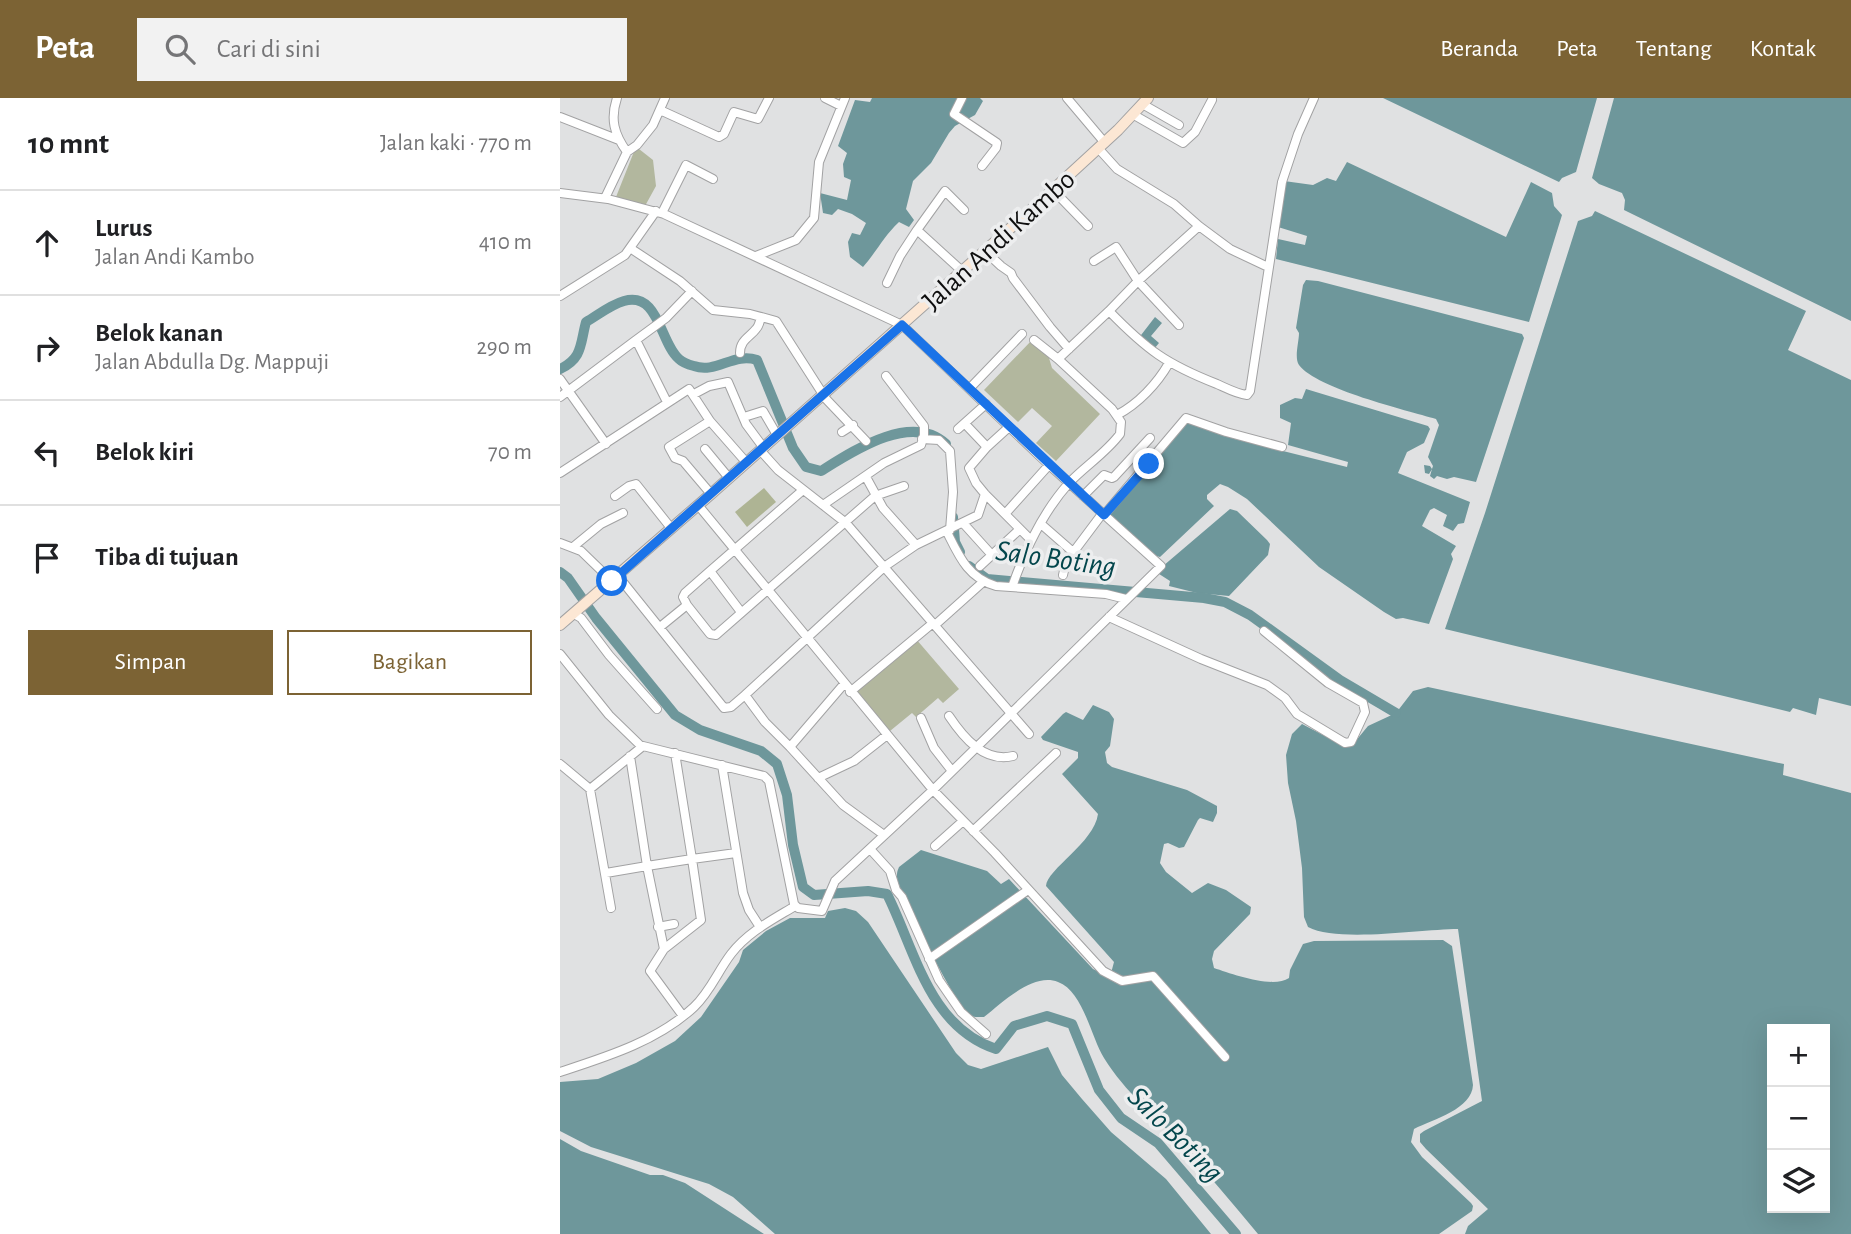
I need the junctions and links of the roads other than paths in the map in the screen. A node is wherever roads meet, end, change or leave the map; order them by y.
1 (617, 98) edge
2 (665, 98) edge
3 (769, 98) edge
4 (825, 98) edge
5 (961, 98) edge
6 (1067, 98) edge
7 (1314, 98) edge
8 (1212, 100) dead end
9 (1146, 101) edge
10 (843, 102) edge
11 (660, 110) junction
12 (1134, 115) junction
13 (560, 117) edge
14 (1180, 125) dead end
15 (619, 140) junction
16 (1101, 145) junction
17 (627, 152) junction
18 (982, 166) dead end
19 (713, 179) dead end
20 (1053, 190) junction
21 (560, 193) edge
22 (605, 198) junction
23 (964, 210) dead end
24 (659, 212) junction
25 (1088, 226) dead end
26 (1199, 226) junction
27 (918, 230) junction
28 (630, 248) junction
29 (985, 251) junction
30 (756, 256) junction
31 (1094, 261) dead end
32 (1268, 267) junction
33 (962, 271) junction
34 (1138, 281) junction
35 (887, 283) dead end
36 (692, 291) junction
37 (560, 295) edge
38 (1110, 311) junction
39 (761, 317) junction
40 (902, 325) junction
41 (1179, 325) dead end
42 (1022, 334) dead end
43 (636, 340) junction
44 (1034, 340) dead end
45 (1069, 349) junction
46 (740, 353) dead end
47 (1058, 359) junction
48 (1169, 363) junction
49 (887, 376) dead end
50 (560, 379) edge
51 (970, 388) junction
52 (569, 391) junction
53 (823, 393) junction
54 (694, 394) junction
55 (560, 397) edge
56 (667, 402) junction
57 (986, 404) junction
58 (1117, 415) junction
59 (744, 417) junction
60 (710, 421) junction
61 (853, 425) junction
62 (968, 427) dead end
63 (1009, 427) junction
64 (957, 429) dead end
65 (780, 432) junction
66 (842, 432) dead end
67 (924, 433) junction
68 (1150, 438) dead end
69 (866, 441) dead end
70 (606, 444) junction
71 (987, 447) junction
72 (1282, 447) dead end
73 (761, 448) junction
74 (705, 449) dead end
75 (746, 462) junction
76 (1049, 465) junction
77 (560, 473) edge
78 (866, 477) junction
79 (729, 478) junction
80 (1069, 483) junction
81 (904, 486) dead end
82 (803, 491) junction
83 (711, 494) junction
84 (985, 494) junction
85 (615, 496) dead end
86 (875, 496) junction
87 (1083, 496) junction
88 (698, 505) junction
89 (823, 505) junction
90 (623, 513) dead end
91 (1005, 514) junction
92 (1103, 514) junction
93 (846, 523) junction
94 (1041, 524) junction
95 (671, 528) junction
96 (954, 528) junction
97 (1020, 529) junction
98 (1030, 539) junction
99 (560, 543) edge
100 (916, 545) junction
101 (573, 547) junction
102 (734, 550) junction
103 (1073, 552) junction
104 (991, 554) junction
105 (980, 566) dead end
106 (884, 567) junction
107 (710, 571) junction
108 (1063, 575) dead end
109 (615, 578) junction
110 (983, 582) junction
111 (1014, 583) junction
112 (766, 590) junction
113 (1126, 598) junction
114 (687, 605) junction
115 (741, 612) junction
116 (576, 613) junction
117 (1109, 617) junction
118 (934, 624) junction
119 (560, 625) edge
120 (660, 627) junction
121 (1264, 631) dead end
122 (807, 639) junction
123 (560, 654) edge
124 (844, 684) junction
125 (850, 692) junction
126 (746, 695) junction
127 (657, 709) dead end
128 (1011, 714) junction
129 (949, 716) dead end
130 (921, 718) dead end
131 (1030, 734) dead end
132 (887, 735) junction
133 (642, 747) junction
134 (790, 747) junction
135 (976, 747) junction
136 (675, 753) junction
137 (1056, 753) dead end
138 (1013, 756) dead end
139 (630, 757) junction
140 (560, 764) edge
141 (722, 765) junction
142 (952, 771) junction
143 (818, 778) junction
144 (590, 789) junction
145 (933, 790) junction
146 (963, 821) junction
147 (972, 831) junction
148 (884, 835) junction
149 (935, 846) dead end
150 (870, 849) junction
151 (736, 853) junction
152 (692, 859) junction
153 (648, 866) junction
154 (606, 873) junction
155 (1028, 890) junction
156 (795, 906) junction
157 (611, 908) dead end
158 (674, 924) dead end
159 (658, 927) junction
160 (760, 928) junction
161 (664, 950) junction
162 (929, 959) junction
163 (683, 1016) junction
164 (986, 1034) dead end
165 (1225, 1057) dead end
166 (560, 1072) edge

1 - 15 street
2 - 11 street
3 - 11 street
4 - 10 street
5 - 18 street
6 - 16 street
7 - 32 street
8 - 12 street
9 - 12 street, Jalan Andi Kambo
9 - 14 street
10 - 30 street
11 - 17 street
12 - 16 street, Jalan Andi Kambo
13 - 15 street
15 - 17 street
16 - 20 street, Jalan Andi Kambo
16 - 26 street
17 - 22 street
19 - 24 street
20 - 25 street
20 - 29 street, Jalan Andi Kambo
21 - 22 street
22 - 24 street
23 - 27 street
24 - 28 street
24 - 30 street
26 - 32 street
26 - 34 street
27 - 33 street
27 - 35 street
28 - 36 street
28 - 37 street
29 - 33 street, Jalan Andi Kambo
29 - 45 street
30 - 40 street
31 - 34 street
32 - 48 street
33 - 40 street, Jalan Andi Kambo
34 - 38 street
34 - 41 street
36 - 39 street
36 - 43 street
38 - 45 street
38 - 48 street
39 - 46 street
39 - 53 street
40 - 51 street
40 - 53 street, Jalan Andi Kambo
42 - 51 street
43 - 52 street
43 - 56 street
44 - 47 street
45 - 47 street
47 - 58 street
48 - 58 street
49 - 67 street
50 - 52 street
51 - 57 street
52 - 55 street
52 - 70 street
53 - 61 street
53 - 65 street, Jalan Andi Kambo
54 - 56 street
54 - 59 street
54 - 60 street
56 - 70 street
57 - 63 street
57 - 64 street
58 - 80 street
59 - 65 street
59 - 73 street
60 - 75 street
60 - 83 street
61 - 66 street
61 - 69 street
62 - 71 street
63 - 71 street
63 - 76 street
65 - 73 street, Jalan Andi Kambo
67 - 78 street
67 - 96 street
68 - 87 street
70 - 77 street
71 - 84 street
72 - 92 street
73 - 75 street, Jalan Andi Kambo
73 - 82 street
74 - 79 street
75 - 79 street, Jalan Andi Kambo
76 - 80 street
76 - 91 street
78 - 86 street
78 - 89 street
79 - 83 street, Jalan Andi Kambo
80 - 87 street
80 - 94 street
81 - 86 street
82 - 89 street
82 - 102 street
83 - 88 street, Jalan Andi Kambo
84 - 91 street
84 - 96 street
85 - 95 street
86 - 93 street
86 - 100 street
87 - 92 street
88 - 95 street, Jalan Andi Kambo
88 - 102 street
89 - 93 street
90 - 101 street
91 - 97 street
92 - 103 street
92 - 113 street
93 - 106 street
93 - 112 street
94 - 98 street
94 - 103 street
95 - 109 street, Jalan Andi Kambo
96 - 100 street
96 - 104 street
96 - 110 street
97 - 98 street
97 - 104 street
98 - 111 street
99 - 101 street
100 - 106 street
101 - 109 street
102 - 107 street
102 - 112 street
103 - 108 street
104 - 105 street
106 - 118 street
106 - 122 street
107 - 114 street
107 - 115 street
109 - 116 street, Jalan Andi Kambo
109 - 120 street
110 - 111 street
110 - 118 street
111 - 113 street
112 - 115 street
112 - 122 street
113 - 117 street
114 - 115 street
114 - 120 street
116 - 119 street, Jalan Andi Kambo
116 - 127 street
117 - 121 street
117 - 128 street
118 - 125 street
118 - 128 street
120 - 126 street
122 - 124 street
122 - 126 street
123 - 133 street
124 - 125 street
124 - 134 street
125 - 132 street
126 - 134 street
128 - 131 street
128 - 135 street
129 - 135 street
130 - 142 street
132 - 143 street
132 - 145 street
133 - 136 street
133 - 139 street
134 - 143 street
135 - 138 street
135 - 142 street
136 - 141 street
136 - 152 street
137 - 147 street
139 - 144 street
139 - 153 street
140 - 144 street
141 - 151 street
141 - 156 street
142 - 145 street
143 - 148 street
144 - 154 street
145 - 146 street
145 - 148 street
146 - 147 street
146 - 149 street
147 - 155 street
148 - 150 street
150 - 156 street
150 - 162 street
151 - 152 street
151 - 160 street
152 - 153 street
152 - 161 street
153 - 154 street
153 - 159 street
154 - 157 street
155 - 162 street
155 - 165 street
156 - 160 street
158 - 159 street
159 - 161 street
160 - 163 street
161 - 163 street
162 - 164 street
163 - 166 street

